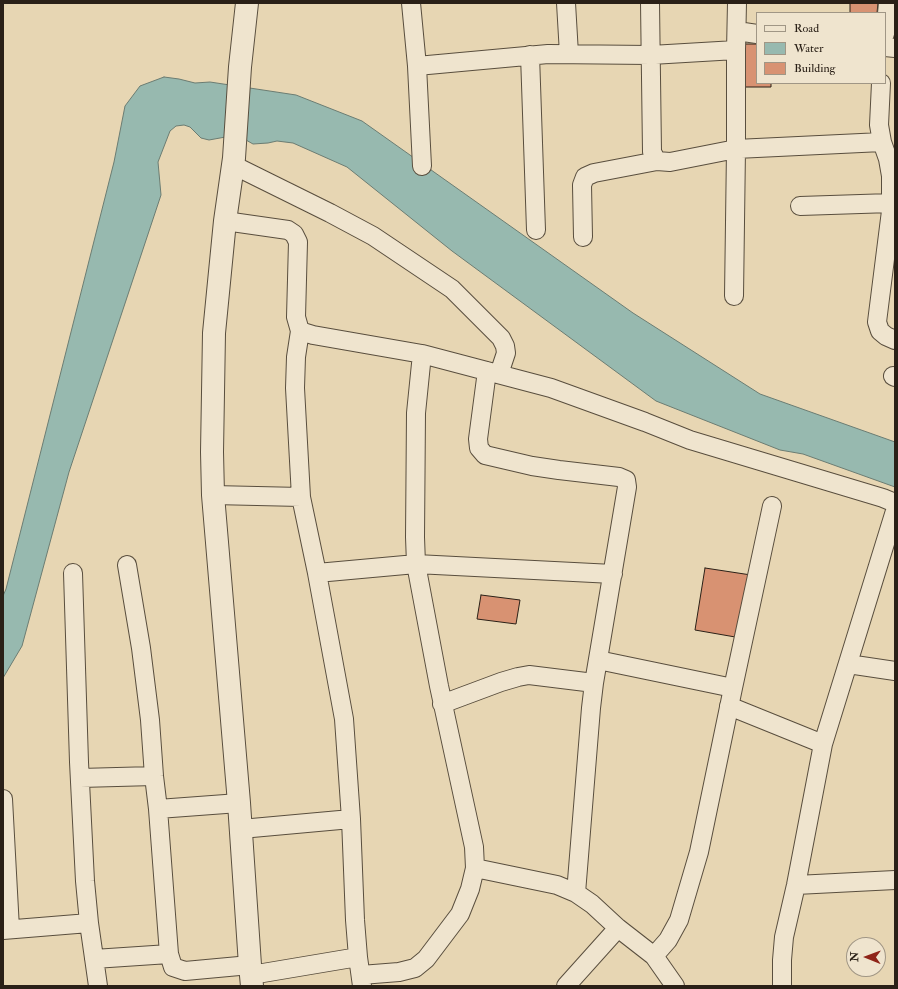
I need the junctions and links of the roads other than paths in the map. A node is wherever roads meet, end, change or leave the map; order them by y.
1 (247, 3) edge
2 (411, 3) edge
3 (566, 3) edge
4 (650, 3) edge
5 (737, 3) edge
6 (888, 3) edge
7 (886, 24) edge
8 (737, 31) junction
9 (756, 34) edge
10 (736, 50) junction
11 (569, 54) junction
12 (530, 55) junction
13 (651, 55) junction
14 (417, 66) junction
15 (882, 84) edge
16 (882, 142) junction
17 (736, 148) junction
18 (233, 161) junction
19 (657, 161) junction
20 (422, 166) dead end
21 (800, 206) dead end
22 (892, 209) edge
23 (225, 222) junction
24 (536, 230) dead end
25 (583, 237) dead end
26 (734, 296) dead end
27 (300, 331) junction
28 (895, 340) edge
29 (422, 354) junction
30 (493, 373) junction
31 (213, 495) junction
32 (301, 497) junction
33 (895, 503) edge
34 (772, 506) dead end
35 (895, 511) edge
36 (416, 564) junction
37 (127, 565) dead end
38 (73, 573) dead end
39 (317, 573) junction
40 (613, 574) junction
41 (598, 660) junction
42 (848, 664) junction
43 (895, 671) edge
44 (594, 683) junction
45 (733, 688) junction
46 (442, 704) junction
47 (729, 706) junction
48 (823, 744) junction
49 (154, 776) junction
50 (80, 778) junction
51 (3, 799) edge
52 (239, 803) junction
53 (158, 809) junction
54 (351, 819) junction
55 (241, 829) junction
56 (475, 868) junction
57 (895, 880) edge
58 (796, 885) junction
59 (576, 893) junction
60 (89, 923) junction
61 (618, 928) junction
62 (7, 930) edge
63 (169, 954) junction
64 (654, 956) junction
65 (358, 957) junction
66 (94, 959) junction
67 (251, 975) edge
68 (361, 980) edge
69 (98, 986) edge
70 (566, 986) edge
71 (675, 986) edge
72 (782, 986) edge

1 - 18 street
2 - 14 street
3 - 11 street
4 - 13 street
5 - 8 street
6 - 7 street
8 - 9 street
8 - 10 street
10 - 13 street
10 - 17 street
11 - 12 street
11 - 13 street
12 - 14 street
12 - 24 street
13 - 19 street
14 - 20 street
15 - 16 street
16 - 17 street
16 - 22 street
17 - 19 street
17 - 26 street
18 - 23 street
18 - 30 street
19 - 25 street
21 - 22 street
22 - 28 street
23 - 27 street
23 - 31 street
27 - 29 street
27 - 32 street
29 - 30 street
29 - 36 street
30 - 33 street
30 - 40 street
31 - 32 street
31 - 52 street
32 - 39 street
34 - 45 street
35 - 42 street
36 - 39 street
36 - 40 street
36 - 46 street
37 - 49 street
38 - 50 street
39 - 54 street
40 - 41 street
41 - 44 street
41 - 45 street
42 - 43 street
42 - 48 street
44 - 46 street
44 - 59 street
45 - 47 street
46 - 56 street
47 - 48 street
47 - 64 street
48 - 58 street
49 - 50 street
49 - 53 street
50 - 60 street
51 - 62 street
52 - 53 street
52 - 55 street
53 - 63 street
54 - 55 street
54 - 65 street
55 - 67 street
56 - 59 street
56 - 68 street
57 - 58 street
58 - 72 street
59 - 61 street
60 - 62 street
60 - 66 street
61 - 64 street
61 - 70 street
63 - 66 street
63 - 67 street
64 - 71 street
65 - 67 street
65 - 68 street
66 - 69 street

